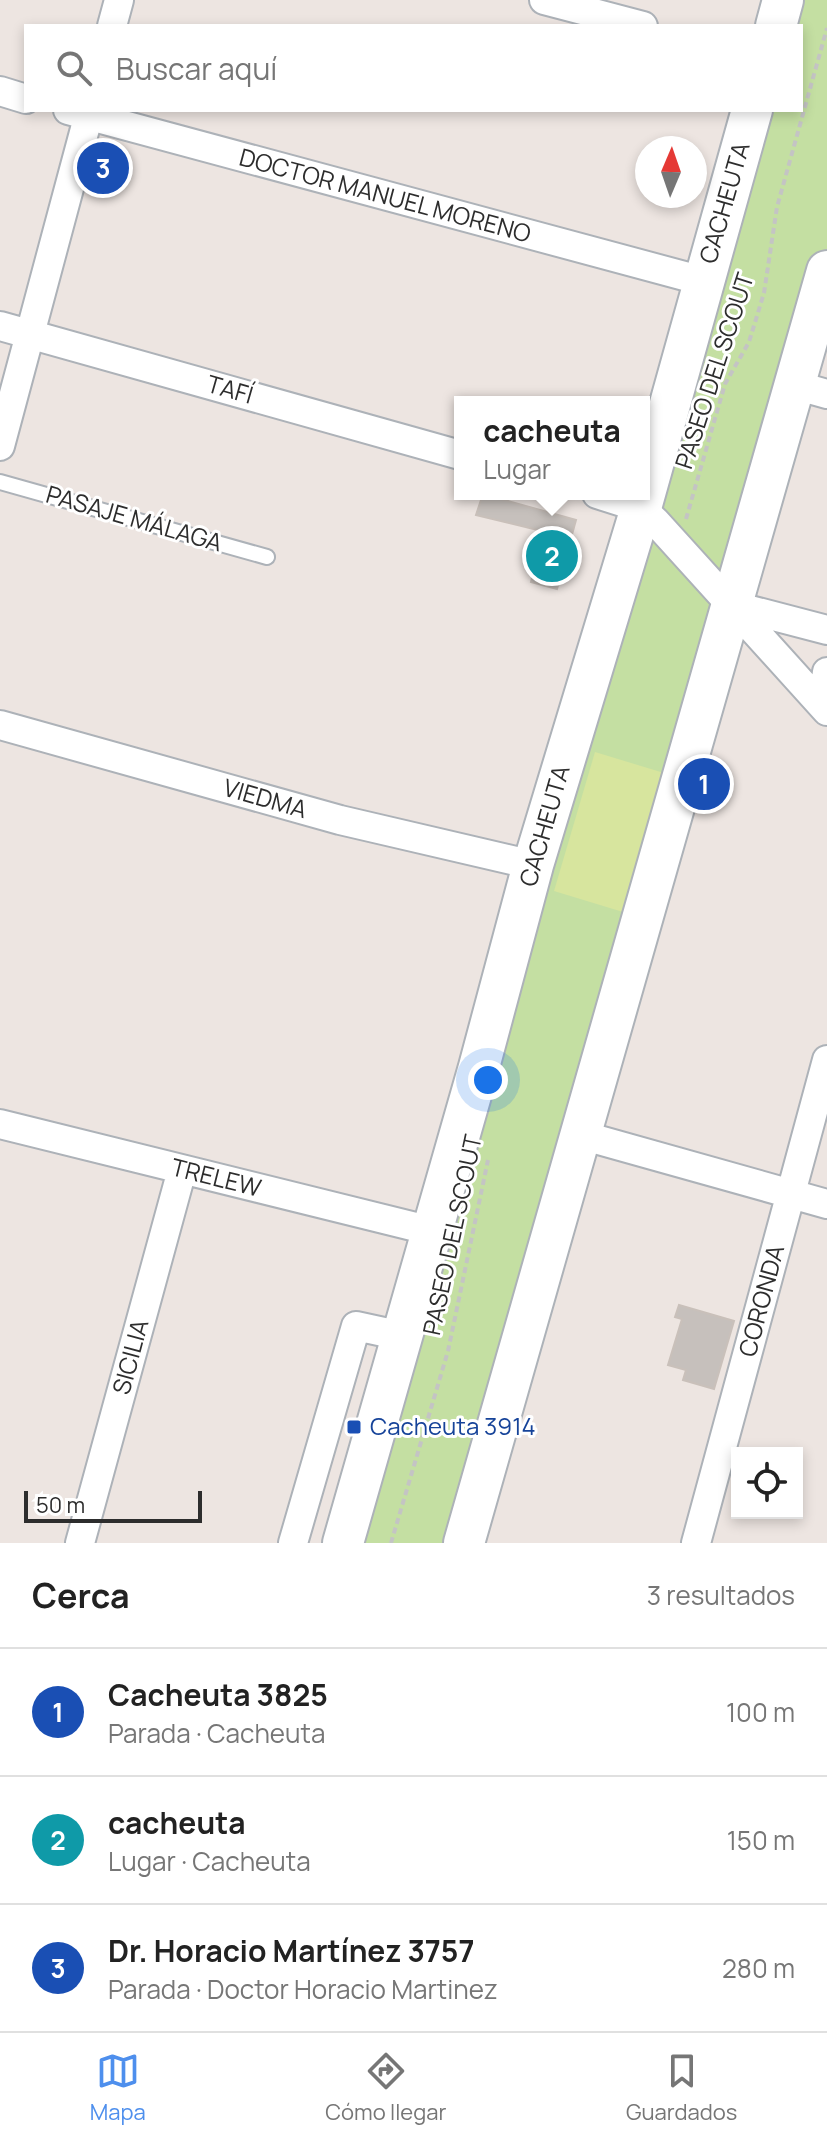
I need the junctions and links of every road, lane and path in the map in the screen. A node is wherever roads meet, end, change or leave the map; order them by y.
1 (119, 0) edge
2 (544, 0) edge
3 (783, 0) edge
4 (113, 24) edge
5 (635, 24) edge
6 (777, 24) edge
7 (827, 28) edge
8 (0, 91) edge
9 (24, 98) edge
10 (82, 112) edge
11 (751, 112) edge
12 (827, 271) edge
13 (703, 281) junction
14 (0, 326) edge
15 (30, 334) junction
16 (811, 389) edge
17 (0, 446) edge
18 (454, 453) edge
19 (650, 475) edge
20 (0, 482) edge
21 (616, 500) edge
22 (643, 500) edge
23 (641, 508) junction
24 (676, 543) junction
25 (267, 557) dead end
26 (731, 605) junction
27 (827, 630) edge
28 (827, 672) edge
29 (827, 704) edge
30 (827, 711) edge
31 (0, 725) edge
32 (533, 865) junction
33 (827, 1060) edge
34 (0, 1124) edge
35 (581, 1135) junction
36 (489, 1155) dead end
37 (182, 1170) junction
38 (791, 1193) junction
39 (827, 1204) edge
40 (432, 1231) junction
41 (402, 1336) junction
42 (80, 1543) edge
43 (293, 1543) edge
44 (343, 1543) edge
45 (391, 1543) edge
46 (464, 1543) edge
47 (696, 1543) edge

1 - 4 street
2 - 5 street
3 - 6 street
7 - 24 path, PASEO DEL SCOUT
8 - 9 street
10 - 13 street, DOCTOR MANUEL MORENO
10 - 15 street
11 - 13 street, CACHEUTA
12 - 16 street
13 - 19 street, CACHEUTA
14 - 15 street, TAFÍ
15 - 17 street
15 - 18 street, TAFÍ
16 - 26 street
20 - 25 lane, PASAJE MÁLAGA
21 - 23 street
22 - 23 street, CACHEUTA
23 - 24 street
23 - 32 street, CACHEUTA
24 - 26 street
26 - 27 street
26 - 30 street
26 - 35 street
28 - 29 street
31 - 32 street, VIEDMA
32 - 40 street, CACHEUTA
33 - 38 street, CORONDA
34 - 37 street, TRELEW
35 - 38 street
35 - 46 street
36 - 45 path, PASEO DEL SCOUT
37 - 40 street, TRELEW
37 - 42 street, SICILIA
38 - 39 street
38 - 47 street, CORONDA
40 - 41 street, CACHEUTA
41 - 43 street
41 - 44 street, CACHEUTA

